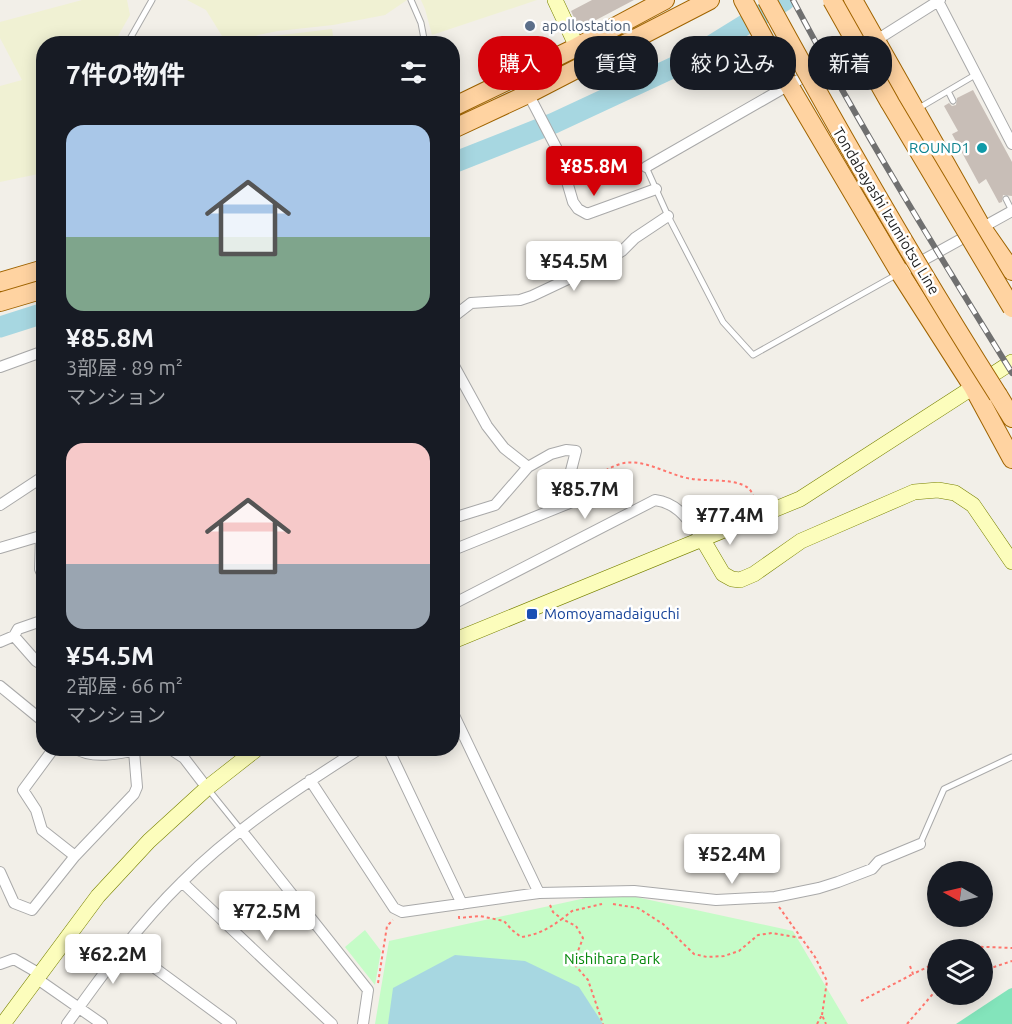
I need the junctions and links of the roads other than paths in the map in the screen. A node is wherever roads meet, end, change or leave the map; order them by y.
1 (152, 0) edge
2 (411, 0) edge
3 (555, 0) edge
4 (665, 0) edge
5 (710, 0) edge
6 (743, 0) edge
7 (767, 0) edge
8 (832, 0) edge
9 (853, 0) edge
10 (939, 1) edge
11 (132, 36) edge
12 (424, 36) edge
13 (598, 36) edge
14 (763, 36) edge
15 (872, 36) edge
16 (883, 36) edge
17 (574, 41) edge
18 (892, 70) edge
19 (976, 75) junction
20 (489, 90) edge
21 (527, 90) edge
22 (780, 90) edge
23 (792, 90) edge
24 (948, 91) junction
25 (532, 100) junction
26 (953, 101) dead end
27 (460, 104) edge
28 (915, 110) junction
29 (460, 126) edge
30 (1012, 144) edge
31 (646, 167) joint
32 (656, 189) junction
33 (1006, 199) dead end
34 (1012, 211) edge
35 (668, 216) junction
36 (982, 228) junction
37 (36, 271) edge
38 (1012, 271) edge
39 (900, 273) junction
40 (0, 282) edge
41 (36, 291) edge
42 (0, 302) edge
43 (1012, 308) edge
44 (460, 312) edge
45 (36, 354) edge
46 (1012, 362) edge
47 (0, 367) edge
48 (460, 376) edge
49 (973, 387) junction
50 (1012, 418) edge
51 (1012, 459) edge
52 (528, 467) junction
53 (36, 481) edge
54 (0, 505) edge
55 (460, 517) edge
56 (36, 538) edge
57 (703, 540) junction
58 (460, 547) edge
59 (0, 548) edge
60 (1012, 562) edge
61 (460, 600) edge
62 (36, 623) edge
63 (14, 636) junction
64 (460, 638) edge
65 (0, 642) edge
66 (36, 660) edge
67 (0, 686) edge
68 (36, 715) edge
69 (460, 728) edge
70 (48, 756) edge
71 (134, 756) edge
72 (181, 756) edge
73 (248, 756) edge
74 (348, 756) edge
75 (392, 756) edge
76 (1012, 758) edge
77 (310, 780) junction
78 (207, 788) junction
79 (241, 830) junction
80 (920, 844) joint
81 (75, 856) junction
82 (0, 872) edge
83 (182, 882) junction
84 (538, 893) junction
85 (461, 908) junction
86 (125, 946) junction
87 (0, 964) edge
88 (38, 976) junction
89 (79, 1007) junction
90 (3, 1024) edge
91 (67, 1024) edge
92 (102, 1024) edge
93 (231, 1024) edge
94 (332, 1024) edge
95 (363, 1024) edge

1 - 11 lane
2 - 12 lane
3 - 17 street
4 - 13 main road
5 - 25 main road
6 - 14 main road
7 - 50 main road, Tondabayashi Izumiotsu Line, bridge
8 - 43 main road, bridge
9 - 15 main road
10 - 16 street
10 - 19 street
18 - 28 main road
19 - 24 lane
19 - 30 street
20 - 27 main road
21 - 25 street
22 - 31 street
23 - 39 main road
24 - 26 lane
24 - 28 lane
25 - 29 main road
25 - 32 street
28 - 36 main road
31 - 32 lane
32 - 35 lane
33 - 34 lane
34 - 36 street
35 - 39 lane
35 - 44 street
36 - 38 main road
36 - 39 street
37 - 40 main road
39 - 49 main road
41 - 42 main road
45 - 47 street
46 - 49 street
48 - 52 street
49 - 51 main road
49 - 57 street
52 - 55 street
52 - 58 street
53 - 54 street
56 - 59 street
57 - 60 street
57 - 61 street
57 - 64 street
62 - 63 street
63 - 65 street
63 - 66 street
67 - 68 street
69 - 84 street
70 - 81 street
71 - 81 street
72 - 78 street
73 - 78 street
74 - 77 street
75 - 85 street
76 - 80 lane
77 - 79 street
77 - 85 street
78 - 79 lane
78 - 88 street
79 - 83 street
79 - 95 street
80 - 84 street
81 - 82 street
83 - 86 street
83 - 94 street
84 - 85 street
86 - 89 street
86 - 93 street
87 - 88 street
88 - 89 street
88 - 90 street
89 - 91 street
89 - 92 street

